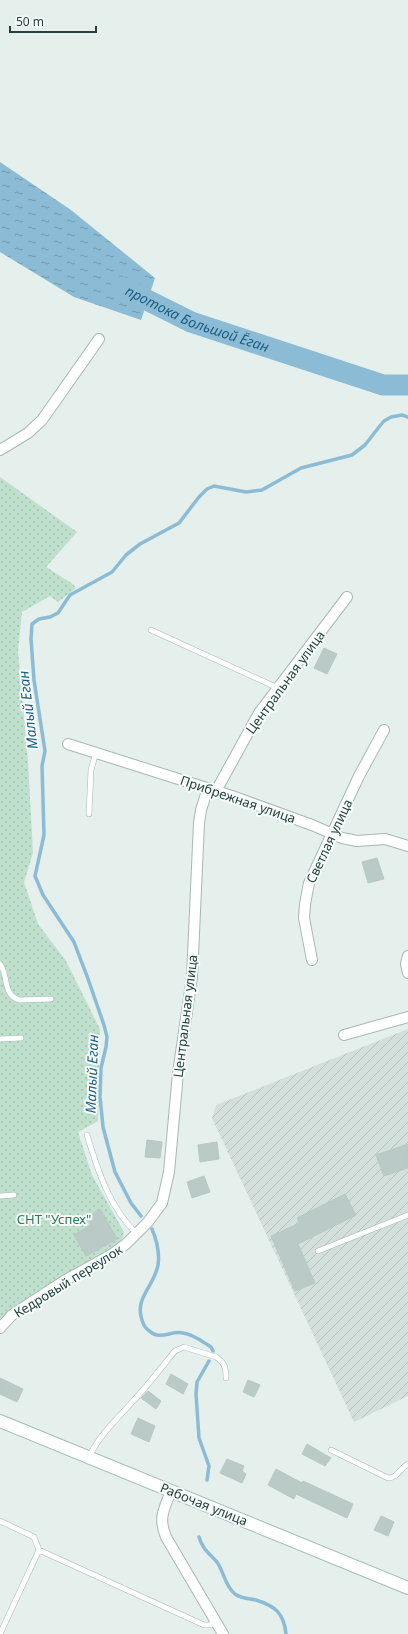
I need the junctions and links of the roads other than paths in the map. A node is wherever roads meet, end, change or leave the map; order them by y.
1 (99, 339) dead end
2 (0, 450) edge
3 (347, 597) dead end
4 (151, 630) dead end
5 (278, 688) junction
6 (384, 730) dead end
7 (68, 744) dead end
8 (96, 752) junction
9 (212, 789) junction
10 (89, 814) dead end
11 (333, 834) junction
12 (408, 846) edge
13 (408, 956) edge
14 (312, 960) dead end
15 (0, 964) edge
16 (408, 973) edge
17 (51, 999) dead end
18 (408, 1017) edge
19 (344, 1035) dead end
20 (21, 1038) dead end
21 (0, 1039) edge
22 (87, 1135) dead end
23 (14, 1195) dead end
24 (0, 1196) edge
25 (408, 1215) edge
26 (137, 1234) junction
27 (318, 1251) dead end
28 (0, 1328) edge
29 (226, 1378) dead end
30 (0, 1421) edge
31 (332, 1450) dead end
32 (89, 1457) junction
33 (408, 1464) edge
34 (171, 1491) junction
35 (0, 1520) edge
36 (39, 1550) junction
37 (408, 1588) edge
38 (217, 1621) junction
39 (0, 1634) edge
40 (223, 1634) edge

1 - 2 street
3 - 5 street, Центральная улица
4 - 5 lane
5 - 9 street, Центральная улица
6 - 11 street, Светлая улица
7 - 8 street, Прибрежная улица
8 - 9 street, Прибрежная улица
8 - 10 lane
9 - 11 street, Прибрежная улица
9 - 26 street, Центральная улица
11 - 12 street, Прибрежная улица
11 - 14 street, Светлая улица
13 - 16 street
15 - 17 lane
18 - 19 street
20 - 21 lane
22 - 26 lane
23 - 24 lane
25 - 27 lane
26 - 28 street, Кедровый переулок
29 - 32 lane
30 - 32 street, Рабочая улица
31 - 33 lane
32 - 34 street, Рабочая улица
34 - 37 street, Рабочая улица
34 - 38 street
35 - 36 lane
36 - 38 lane
36 - 39 lane
38 - 40 street

